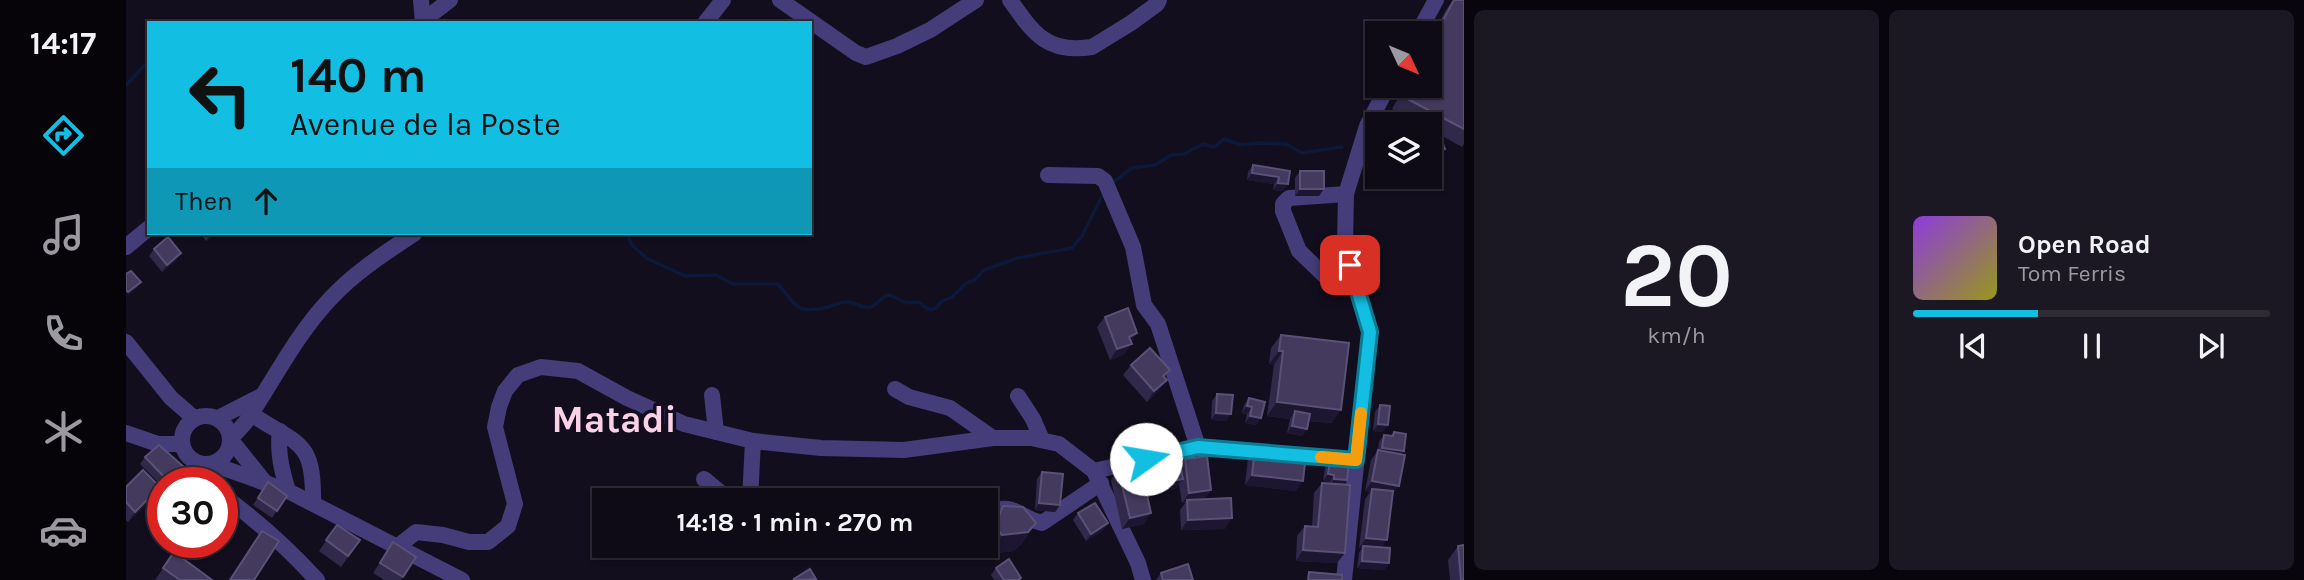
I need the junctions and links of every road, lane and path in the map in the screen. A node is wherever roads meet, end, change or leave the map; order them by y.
1 (421, 0) edge
2 (450, 0) edge
3 (723, 0) edge
4 (780, 0) edge
5 (976, 0) edge
6 (1010, 0) edge
7 (1159, 0) edge
8 (1437, 0) edge
9 (424, 21) edge
10 (707, 21) edge
11 (810, 21) edge
12 (1425, 21) edge
13 (812, 22) edge
14 (1382, 98) edge
15 (1048, 175) dead end
16 (1346, 194) junction
17 (147, 230) edge
18 (412, 235) edge
19 (126, 247) edge
20 (1325, 276) dead end
21 (126, 342) edge
22 (895, 388) dead end
23 (712, 395) dead end
24 (261, 396) junction
25 (1018, 396) dead end
26 (251, 414) junction
27 (194, 418) junction
28 (218, 418) junction
29 (280, 431) junction
30 (716, 432) junction
31 (126, 433) edge
32 (230, 438) junction
33 (993, 438) junction
34 (1042, 440) junction
35 (753, 442) junction
36 (182, 444) junction
37 (1198, 447) junction
38 (1356, 460) junction
39 (204, 463) junction
40 (205, 467) edge
41 (1097, 477) junction
42 (704, 479) dead end
43 (267, 485) junction
44 (715, 488) edge
45 (751, 488) edge
46 (288, 491) junction
47 (313, 503) junction
48 (238, 507) edge
49 (998, 508) edge
50 (397, 547) junction
51 (317, 580) edge
52 (462, 580) edge
53 (1143, 580) edge
54 (1344, 580) edge

1 - 9 street
2 - 9 street
3 - 10 street
4 - 11 street
5 - 13 street
6 - 7 street
8 - 12 street
14 - 16 street
15 - 37 street
16 - 20 street
16 - 38 street
17 - 19 street
18 - 24 street
21 - 27 street
22 - 33 street
23 - 30 street
24 - 26 street
24 - 28 street
25 - 34 street
26 - 29 street
26 - 32 street
27 - 28 street
27 - 36 street
28 - 32 street
29 - 46 street
29 - 47 street
30 - 35 street
30 - 50 street
31 - 36 street
32 - 39 street
32 - 43 street
33 - 34 street
33 - 35 street
34 - 41 street
35 - 45 street
36 - 39 street
37 - 38 street
37 - 41 street
38 - 54 street
39 - 40 street
39 - 43 street
41 - 49 street
41 - 53 street
42 - 44 street
43 - 46 street
46 - 47 street
47 - 50 street
48 - 51 street
50 - 52 street

